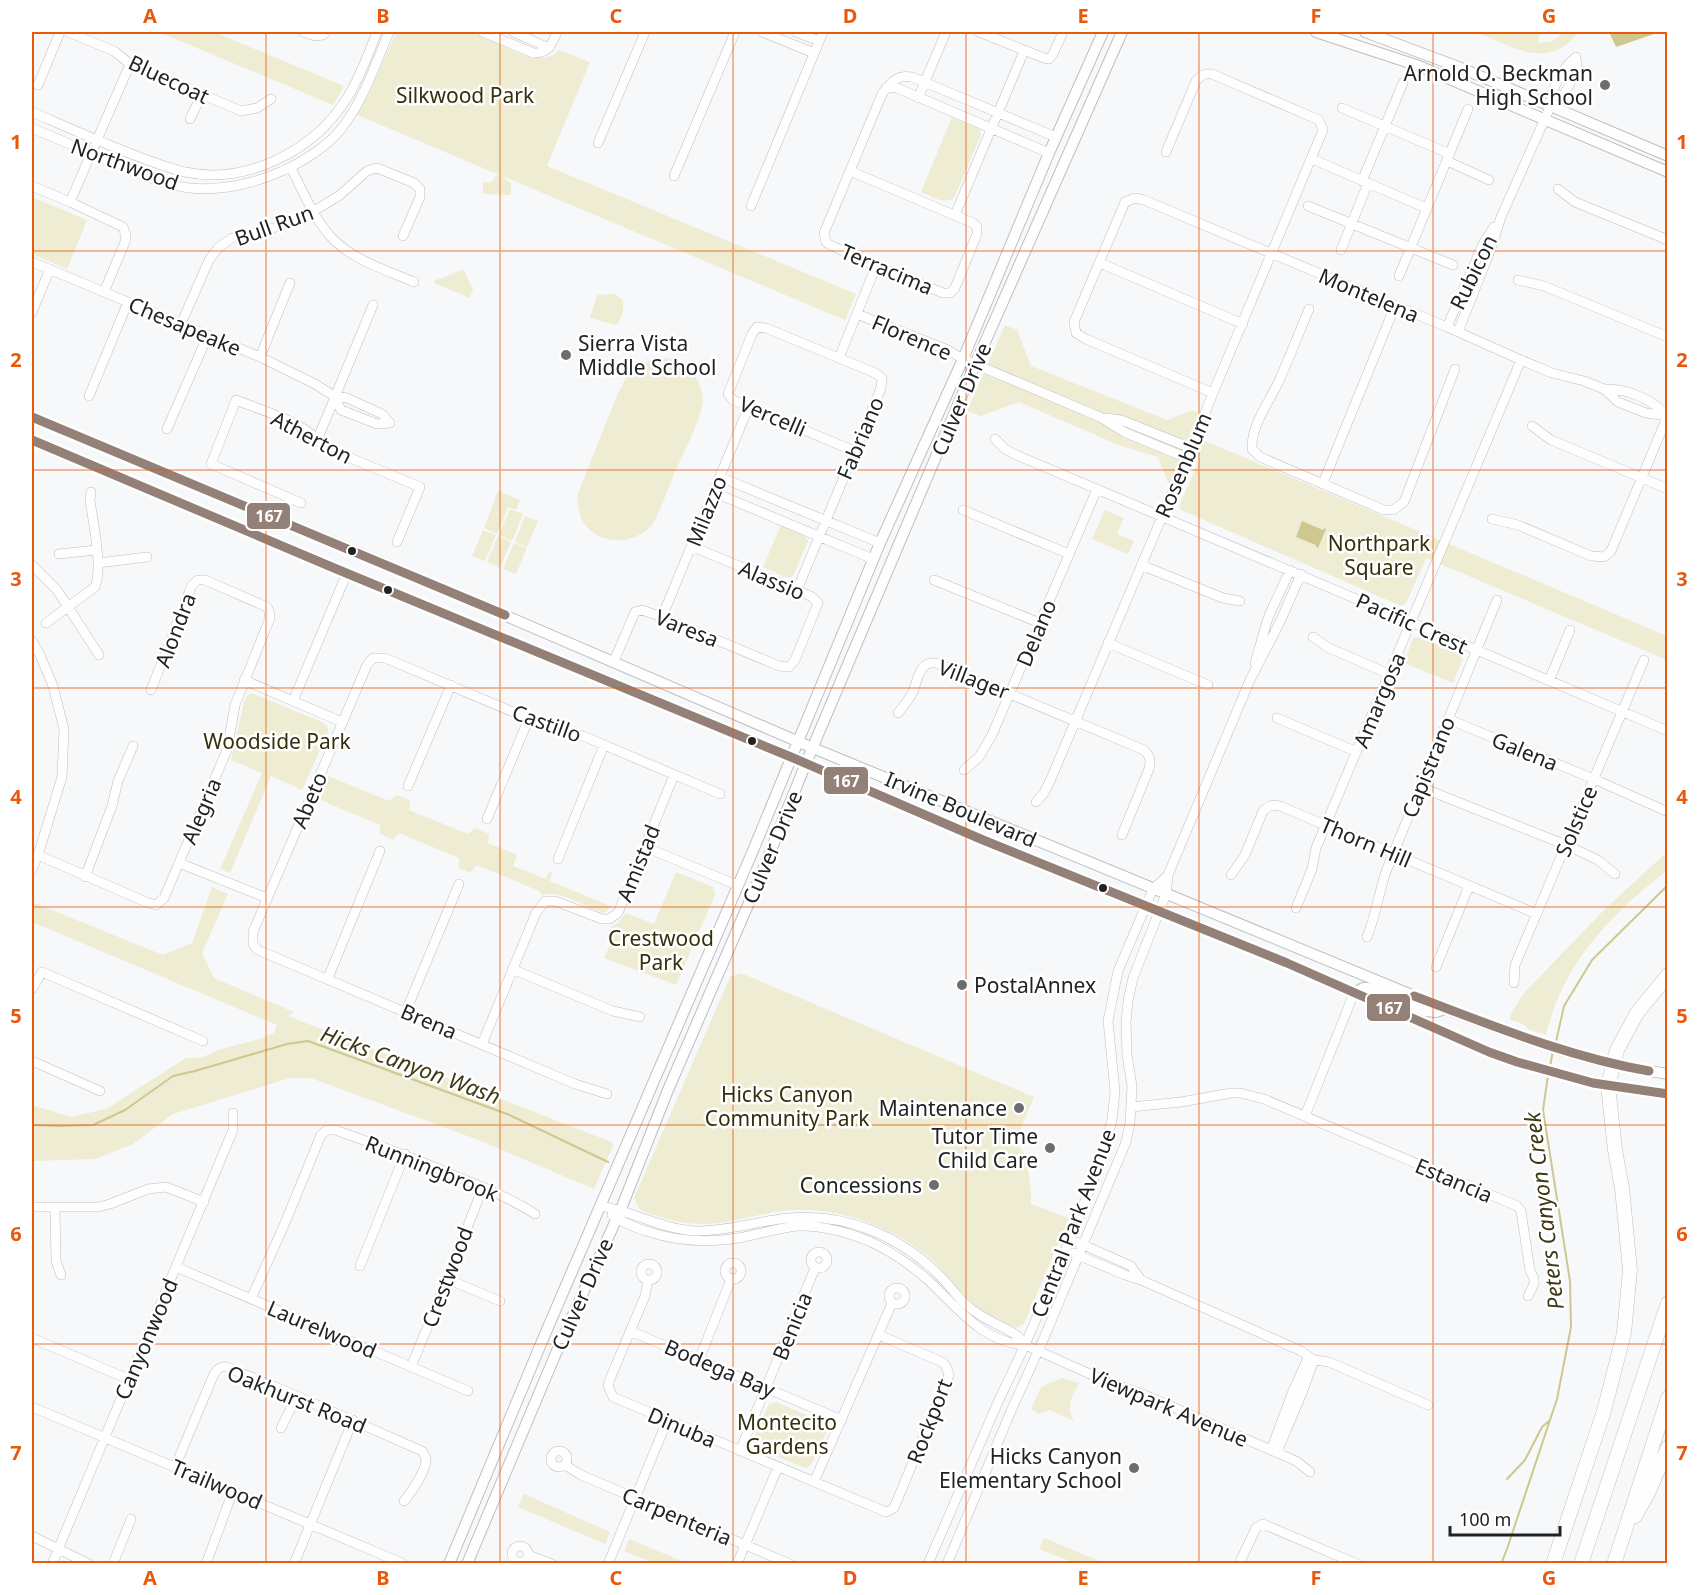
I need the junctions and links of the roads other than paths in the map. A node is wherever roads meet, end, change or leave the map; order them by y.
1 (60, 32) edge
2 (68, 32) edge
3 (303, 32) edge
4 (377, 32) edge
5 (389, 32) edge
6 (483, 32) edge
7 (513, 32) edge
8 (557, 32) edge
9 (645, 32) edge
10 (735, 32) edge
11 (762, 32) edge
12 (796, 32) edge
13 (824, 32) edge
14 (946, 32) edge
15 (979, 32) edge
16 (1063, 32) edge
17 (1102, 32) edge
18 (1122, 32) edge
19 (1316, 32) edge
20 (1365, 32) edge
21 (325, 33) edge
22 (819, 41) junction
23 (549, 48) junction
24 (1024, 51) junction
25 (814, 53) junction
26 (130, 64) junction
27 (924, 82) junction
28 (1403, 83) dead end
29 (38, 85) dead end
30 (885, 88) junction
31 (202, 94) junction
32 (918, 98) junction
33 (272, 99) dead end
34 (1551, 105) junction
35 (1342, 108) dead end
36 (1468, 110) dead end
37 (32, 112) edge
38 (998, 113) junction
39 (190, 119) dead end
40 (1544, 119) junction
41 (1385, 126) junction
42 (32, 128) edge
43 (992, 129) junction
44 (1056, 138) junction
45 (97, 140) junction
46 (598, 143) dead end
47 (1166, 152) dead end
48 (91, 153) junction
49 (1049, 153) junction
50 (1668, 156) edge
51 (1449, 157) junction
52 (1312, 159) junction
53 (291, 168) junction
54 (850, 171) junction
55 (1668, 172) edge
56 (674, 176) dead end
57 (1490, 180) dead end
58 (1365, 182) junction
59 (32, 186) edge
60 (1558, 189) dead end
61 (70, 202) junction
62 (751, 206) dead end
63 (1308, 206) dead end
64 (1426, 208) junction
65 (314, 211) junction
66 (955, 215) junction
67 (1501, 217) junction
68 (1352, 224) junction
69 (403, 236) dead end
70 (1668, 240) edge
71 (1410, 248) junction
72 (1341, 250) dead end
73 (1272, 255) junction
74 (32, 262) edge
75 (1100, 263) junction
76 (1454, 265) dead end
77 (876, 266) junction
78 (50, 269) junction
79 (1399, 276) dead end
80 (1518, 280) dead end
81 (414, 282) dead end
82 (290, 283) dead end
83 (104, 292) junction
84 (128, 302) junction
85 (373, 305) dead end
86 (1395, 306) junction
87 (1309, 309) dead end
88 (32, 312) edge
89 (857, 314) junction
90 (181, 324) junction
91 (1243, 324) junction
92 (757, 327) joint
93 (1446, 327) junction
94 (1458, 332) junction
95 (208, 335) junction
96 (1668, 337) edge
97 (260, 357) junction
98 (839, 358) junction
99 (963, 359) junction
100 (1521, 360) junction
101 (976, 364) junction
102 (1455, 369) dead end
103 (1604, 389) junction
104 (1213, 393) junction
105 (89, 396) dead end
106 (334, 396) junction
107 (1640, 397) junction
108 (749, 406) junction
109 (1635, 409) junction
110 (1667, 415) edge
111 (32, 417) edge
112 (1100, 417) junction
113 (1532, 426) dead end
114 (167, 429) dead end
115 (318, 438) junction
116 (995, 439) dead end
117 (32, 440) edge
118 (1191, 448) junction
119 (854, 451) junction
120 (1187, 458) junction
121 (720, 477) junction
122 (1641, 478) junction
123 (1323, 483) junction
124 (1097, 489) junction
125 (1668, 489) edge
126 (91, 492) dead end
127 (713, 492) junction
128 (301, 503) dead end
129 (963, 510) dead end
130 (1161, 516) junction
131 (1492, 519) dead end
132 (826, 521) junction
133 (819, 537) junction
134 (397, 542) dead end
135 (880, 543) junction
136 (691, 546) junction
137 (96, 550) junction
138 (59, 554) dead end
139 (1069, 554) junction
140 (147, 557) dead end
141 (873, 559) junction
142 (98, 563) junction
143 (32, 565) edge
144 (1141, 565) junction
145 (1290, 570) junction
146 (347, 573) junction
147 (1301, 574) junction
148 (934, 580) dead end
149 (797, 590) junction
150 (1497, 600) dead end
151 (1240, 601) dead end
152 (68, 607) junction
153 (269, 612) joint
154 (662, 616) junction
155 (46, 623) dead end
156 (1040, 623) junction
157 (1411, 623) junction
158 (1570, 630) dead end
159 (1313, 636) dead end
160 (32, 641) edge
161 (1108, 643) junction
162 (1476, 651) junction
163 (99, 655) dead end
164 (36, 657) edge
165 (373, 658) joint
166 (1644, 660) dead end
167 (614, 661) junction
168 (789, 667) joint
169 (1389, 674) junction
170 (244, 680) junction
171 (1250, 680) junction
172 (1549, 681) junction
173 (1208, 684) dead end
174 (451, 685) junction
175 (151, 690) dead end
176 (1010, 693) junction
177 (293, 701) junction
178 (1622, 712) junction
179 (898, 713) dead end
180 (1277, 717) dead end
181 (529, 718) junction
182 (1448, 719) junction
183 (1075, 721) junction
184 (342, 722) junction
185 (1668, 731) edge
186 (798, 741) junction
187 (604, 745) junction
188 (133, 746) dead end
189 (813, 748) junction
190 (1357, 752) junction
191 (791, 757) junction
192 (806, 763) junction
193 (964, 770) dead end
194 (674, 775) junction
195 (1594, 779) junction
196 (408, 786) dead end
197 (1420, 787) junction
198 (720, 794) dead end
199 (1036, 802) dead end
200 (1668, 812) edge
201 (487, 819) dead end
202 (1326, 825) junction
203 (1122, 835) dead end
204 (1566, 845) junction
205 (645, 847) junction
206 (380, 851) dead end
207 (1393, 853) junction
208 (38, 855) junction
209 (558, 859) dead end
210 (179, 862) junction
211 (32, 870) edge
212 (1615, 874) dead end
213 (1168, 875) junction
214 (1231, 875) dead end
215 (85, 876) junction
216 (459, 884) dead end
217 (737, 885) junction
218 (1470, 886) junction
219 (1153, 889) junction
220 (1166, 894) junction
221 (267, 898) junction
222 (1145, 906) junction
223 (1296, 908) dead end
224 (1159, 911) junction
225 (1537, 914) junction
226 (1367, 937) dead end
227 (253, 944) joint
228 (1436, 967) dead end
229 (513, 969) junction
230 (1668, 975) edge
231 (328, 978) junction
232 (1514, 983) dead end
233 (32, 989) edge
234 (1354, 993) junction
235 (1445, 1009) junction
236 (406, 1011) junction
237 (640, 1017) dead end
238 (203, 1041) dead end
239 (482, 1044) junction
240 (32, 1061) edge
241 (1613, 1065) junction
242 (1668, 1074) edge
243 (1608, 1085) junction
244 (100, 1091) dead end
245 (607, 1094) dead end
246 (1668, 1094) edge
247 (1131, 1107) junction
248 (233, 1113) dead end
249 (1305, 1116) junction
250 (405, 1154) junction
251 (483, 1187) junction
252 (204, 1202) junction
253 (602, 1206) junction
254 (32, 1208) edge
255 (55, 1208) junction
256 (622, 1213) junction
257 (535, 1215) dead end
258 (847, 1222) junction
259 (844, 1233) junction
260 (1070, 1239) junction
261 (1083, 1245) junction
262 (1066, 1250) junction
263 (1078, 1255) junction
264 (360, 1266) dead end
265 (176, 1267) junction
266 (815, 1268) dead end
267 (61, 1275) dead end
268 (447, 1279) junction
269 (731, 1279) dead end
270 (648, 1280) dead end
271 (1141, 1280) junction
272 (1528, 1296) dead end
273 (251, 1299) junction
274 (500, 1300) dead end
275 (892, 1303) dead end
276 (1668, 1303) edge
277 (630, 1331) junction
278 (879, 1335) junction
279 (32, 1338) edge
280 (1025, 1345) junction
281 (1038, 1351) junction
282 (1311, 1359) junction
283 (699, 1360) junction
284 (411, 1367) junction
285 (128, 1380) junction
286 (767, 1388) junction
287 (468, 1391) dead end
288 (297, 1396) junction
289 (1668, 1398) edge
290 (1428, 1405) dead end
291 (32, 1407) edge
292 (353, 1420) junction
293 (842, 1420) junction
294 (667, 1421) junction
295 (280, 1428) dead end
296 (105, 1438) junction
297 (1668, 1448) edge
298 (740, 1451) junction
299 (1274, 1451) junction
300 (565, 1464) dead end
301 (176, 1467) junction
302 (778, 1467) junction
303 (1310, 1472) dead end
304 (814, 1482) junction
305 (233, 1491) junction
306 (635, 1498) junction
307 (404, 1501) dead end
308 (891, 1511) joint
309 (130, 1519) dead end
310 (310, 1524) junction
311 (1623, 1535) junction
312 (32, 1536) edge
313 (745, 1545) junction
314 (58, 1549) junction
315 (528, 1555) dead end
316 (52, 1563) edge
317 (90, 1563) edge
318 (113, 1563) edge
319 (206, 1563) edge
320 (294, 1563) edge
321 (402, 1563) edge
322 (449, 1563) edge
323 (466, 1563) edge
324 (552, 1563) edge
325 (608, 1563) edge
326 (737, 1563) edge
327 (790, 1563) edge
328 (928, 1563) edge
329 (947, 1563) edge
330 (1239, 1563) edge
331 (1358, 1563) edge
332 (1553, 1563) edge
333 (1581, 1563) edge
334 (1614, 1563) edge

1 - 29 street
2 - 26 street, Bluecoat
3 - 21 street
4 - 45 street, Northwood
5 - 53 street, Northwood
6 - 23 street
7 - 23 street
8 - 23 street
9 - 46 street
10 - 56 street
11 - 25 street
12 - 22 street
13 - 22 street
14 - 27 street
15 - 24 street
16 - 24 street
17 - 44 main road, Culver Drive
18 - 101 main road, Culver Drive
19 - 40 main road
20 - 34 main road
22 - 25 street
24 - 38 street
25 - 62 street
26 - 31 street, Bluecoat
26 - 45 street
27 - 30 street
27 - 32 street
27 - 38 street
28 - 41 street
30 - 32 street
30 - 54 street
31 - 33 street, Bluecoat
31 - 39 street
32 - 43 street
34 - 34 street
34 - 40 street, Rubicon
34 - 50 main road
35 - 41 street
36 - 51 street
37 - 45 street, Northwood
38 - 43 street
38 - 44 street
40 - 55 main road
40 - 67 street, Rubicon
41 - 51 street
41 - 58 street
42 - 48 street, Northwood
43 - 49 street
43 - 66 street
44 - 49 main road, Culver Drive
45 - 48 street
47 - 52 street, Rosenblum
48 - 53 street, Northwood
48 - 61 street
49 - 99 main road, Culver Drive
51 - 57 street
51 - 64 street
52 - 58 street
52 - 73 street, Rosenblum
53 - 65 street
54 - 66 street
54 - 77 street, Terracima
58 - 64 street
58 - 68 street
59 - 61 street
60 - 70 street
61 - 83 street
63 - 68 street
64 - 71 street
65 - 69 street, Bull Run
65 - 81 street
65 - 90 street, Bull Run
66 - 77 street, Terracima
67 - 93 street, Rubicon
67 - 94 street, Rubicon
68 - 71 street
68 - 72 street
71 - 76 street
71 - 79 street
73 - 75 street, Montelena
73 - 86 street, Montelena
73 - 91 street, Rosenblum
74 - 78 street, Chesapeake
75 - 91 street
75 - 104 street
77 - 89 street
78 - 83 street, Chesapeake
78 - 88 street
80 - 96 street
82 - 97 street
83 - 84 street, Chesapeake
84 - 90 street, Chesapeake
84 - 105 street
85 - 106 street
86 - 93 street, Montelena
86 - 123 street
87 - 123 street
89 - 98 street
89 - 99 street, Florence
90 - 95 street, Chesapeake
91 - 104 street, Rosenblum
92 - 98 street, Fabriano
92 - 108 street, Vercelli
93 - 94 street, Montelena
94 - 100 street, Montelena
95 - 97 street, Chesapeake
95 - 114 street
97 - 106 street, Chesapeake
98 - 119 street, Fabriano
99 - 101 street, Florence
99 - 135 main road, Culver Drive
100 - 103 street, Montelena
100 - 157 street, Amargosa
101 - 112 street, Florence
101 - 189 main road, Culver Drive
102 - 123 street
103 - 107 street, Montelena
103 - 109 street, Montelena
104 - 118 street, Rosenblum
106 - 106 street, Chesapeake
106 - 115 street
107 - 109 street
107 - 110 street, Montelena
108 - 119 street, Vercelli
108 - 121 street, Milazzo
109 - 110 street, Montelena
110 - 122 street
111 - 167 main road, Irvine Boulevard
112 - 118 street, Florence
112 - 120 street, Florence
113 - 122 street
115 - 128 street, Atherton
115 - 134 street, Atherton
116 - 124 street, Pacific Crest
117 - 146 main road, Irvine Boulevard
118 - 120 street, Rosenblum
119 - 132 street, Fabriano
120 - 130 street, Rosenblum
121 - 127 street, Milazzo
121 - 132 street
122 - 125 street
122 - 131 street
124 - 130 street, Pacific Crest
124 - 139 street, Delano
126 - 137 street
127 - 133 street
127 - 136 street, Milazzo
129 - 139 street
130 - 144 street, Rosenblum
130 - 145 street, Pacific Crest
132 - 133 street, Fabriano
132 - 135 street
133 - 141 street
133 - 149 street, Fabriano
135 - 141 main road, Culver Drive
136 - 149 street, Alassio
136 - 154 street, Milazzo
137 - 138 street
137 - 142 street
139 - 156 street, Delano
140 - 142 street
141 - 186 main road, Culver Drive
142 - 152 street
143 - 152 street
144 - 151 street
144 - 161 street, Rosenblum
145 - 147 street, Pacific Crest
145 - 171 street, Central Park Avenue
146 - 177 street
146 - 191 main road, Irvine Boulevard
147 - 157 street, Pacific Crest
147 - 171 street, Central Park Avenue
148 - 156 street
149 - 168 street, Alassio
150 - 162 street, Capistrano
152 - 155 street
152 - 163 street
153 - 170 street, Alegria
153 - 175 street, Alondra
154 - 167 street, Varesa
154 - 168 street, Varesa
156 - 176 street, Delano
157 - 162 street, Pacific Crest
157 - 169 street, Amargosa
158 - 172 street
159 - 169 street
160 - 164 street
161 - 173 street
161 - 183 street, Rosenblum
162 - 172 street, Pacific Crest
162 - 182 street, Capistrano
164 - 208 street
165 - 174 street, Castillo
165 - 184 street, Abeto
166 - 178 street, Solstice
167 - 186 main road, Irvine Boulevard
169 - 190 street, Amargosa
170 - 177 street
170 - 210 street, Alegria
171 - 213 street, Central Park Avenue
172 - 178 street, Pacific Crest
174 - 181 street, Castillo
174 - 196 street
176 - 179 street, Villager
176 - 183 street, Villager
176 - 193 street, Delano
177 - 184 street
178 - 185 street, Pacific Crest
178 - 195 street, Solstice
180 - 190 street
181 - 187 street, Castillo
181 - 201 street
182 - 195 street, Galena
182 - 197 street, Capistrano
183 - 199 street, Rosenblum
183 - 203 street, Villager
184 - 221 street, Abeto
186 - 189 main road, Irvine Boulevard
186 - 191 main road, Culver Drive
187 - 194 street, Castillo
187 - 209 street
188 - 215 street
189 - 192 main road, Culver Drive
189 - 219 main road, Irvine Boulevard
190 - 202 street, Amargosa
191 - 192 main road, Irvine Boulevard
191 - 217 main road, Culver Drive
192 - 222 main road, Irvine Boulevard
192 - 256 main road, Culver Drive
194 - 198 street, Castillo
194 - 205 street, Amistad
195 - 200 street, Galena
195 - 204 street, Solstice
197 - 204 street
197 - 207 street, Capistrano
202 - 207 street, Thorn Hill
202 - 214 street, Thorn Hill
202 - 223 street, Amargosa
204 - 212 street
204 - 225 street, Solstice
205 - 217 street
205 - 229 street, Amistad
206 - 231 street
207 - 218 street, Thorn Hill
207 - 226 street, Capistrano
208 - 211 street
208 - 215 street
210 - 215 street, Alegria
210 - 221 street
213 - 219 street, Central Park Avenue
213 - 220 street, Central Park Avenue
216 - 236 street
217 - 253 main road, Culver Drive
218 - 225 street, Thorn Hill
218 - 228 street
219 - 220 main road, Irvine Boulevard
219 - 222 street, Central Park Avenue
220 - 224 street, Central Park Avenue
220 - 235 main road, Irvine Boulevard
221 - 227 street, Abeto
222 - 224 main road, Irvine Boulevard
222 - 260 street, Central Park Avenue
224 - 234 main road, Irvine Boulevard
224 - 247 street, Central Park Avenue
225 - 232 street, Solstice
227 - 231 street, Brena
229 - 237 street
229 - 239 street
230 - 241 highway
231 - 236 street, Brena
233 - 238 street
234 - 235 main road
234 - 243 main road, Irvine Boulevard
234 - 249 street
235 - 241 main road, Irvine Boulevard
236 - 239 street, Brena
239 - 245 street, Brena
240 - 244 street
241 - 242 main road, Irvine Boulevard
241 - 243 highway
243 - 246 main road, Irvine Boulevard
243 - 332 highway
247 - 249 street, Estancia
247 - 261 street, Central Park Avenue
248 - 252 street, Canyonwood
249 - 272 street, Estancia
250 - 251 street, Runningbrook
250 - 264 street
250 - 273 street, Runningbrook
251 - 257 street, Runningbrook
251 - 268 street, Crestwood
252 - 255 street
252 - 265 street, Canyonwood
253 - 256 street
253 - 322 main road, Culver Drive
254 - 255 street
255 - 267 street
256 - 258 street, Viewpark Avenue
256 - 259 street, Viewpark Avenue
256 - 323 main road, Culver Drive
258 - 259 street
258 - 280 street, Viewpark Avenue
259 - 280 street, Viewpark Avenue
260 - 261 street
260 - 262 street, Central Park Avenue
261 - 263 street, Central Park Avenue
261 - 271 street
262 - 263 street
262 - 280 street, Central Park Avenue
263 - 271 street
263 - 281 street, Central Park Avenue
265 - 273 street, Laurelwood
265 - 285 street, Canyonwood
266 - 286 street, Benicia
268 - 274 street
268 - 284 street, Crestwood
269 - 283 street
270 - 277 street
271 - 282 street
273 - 284 street, Laurelwood
275 - 278 street
276 - 333 highway
277 - 283 street, Bodega Bay
277 - 294 street, Dinuba
278 - 293 street
278 - 308 street, Rockport
279 - 285 street
280 - 281 street, Viewpark Avenue
280 - 328 street, Central Park Avenue
281 - 299 street, Viewpark Avenue
281 - 329 street, Central Park Avenue
282 - 290 street
282 - 299 street
283 - 286 street, Bodega Bay
284 - 287 street, Laurelwood
285 - 296 street, Canyonwood
286 - 293 street, Bodega Bay
286 - 298 street, Benicia
288 - 292 street, Oakhurst Road
288 - 295 street
288 - 301 street, Oakhurst Road
289 - 311 highway
291 - 296 street, Trailwood
292 - 307 street, Oakhurst Road
292 - 310 street
293 - 304 street
294 - 298 street, Dinuba
294 - 306 street
296 - 301 street, Trailwood
296 - 314 street, Canyonwood
297 - 311 highway
298 - 302 street, Dinuba
299 - 303 street, Viewpark Avenue
300 - 306 street, Carpenteria
301 - 305 street, Trailwood
302 - 304 street, Dinuba
302 - 313 street
304 - 308 street, Dinuba
305 - 310 street, Trailwood
305 - 319 street
306 - 313 street, Carpenteria
306 - 325 street
309 - 318 street
310 - 320 street
310 - 321 street, Trailwood
311 - 334 highway
312 - 314 street
313 - 326 street
313 - 327 street, Carpenteria
314 - 316 street, Canyonwood
314 - 317 street
315 - 324 street
330 - 331 street

